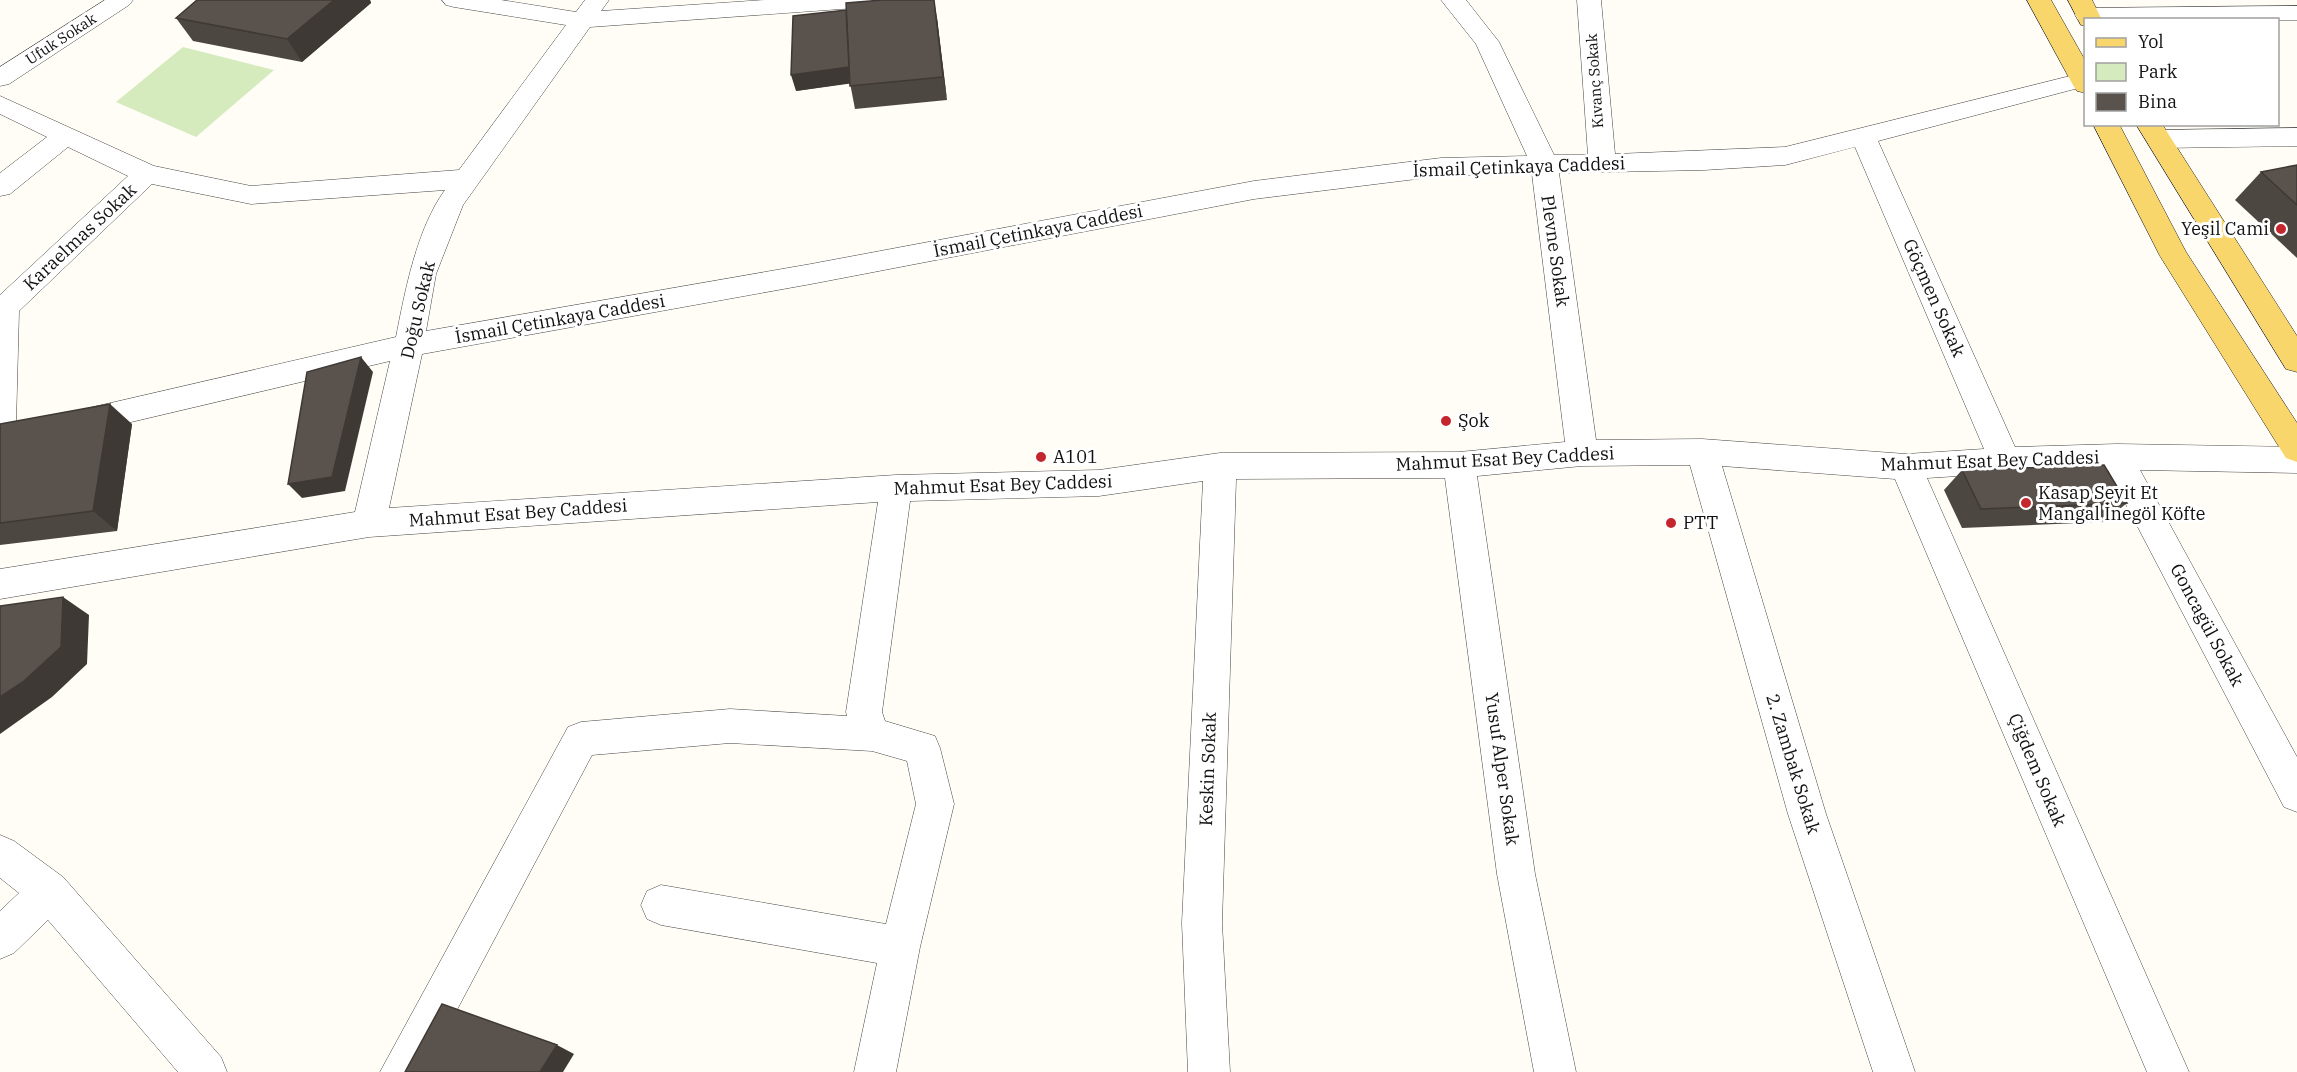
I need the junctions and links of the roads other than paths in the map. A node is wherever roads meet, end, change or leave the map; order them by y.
1 (121, 0) edge
2 (454, 0) edge
3 (869, 0) edge
4 (1453, 0) edge
5 (1589, 0) edge
6 (2039, 0) edge
7 (589, 10) edge
8 (2085, 11) edge
9 (2297, 13) edge
10 (0, 78) edge
11 (2084, 82) edge
12 (0, 104) edge
13 (2107, 126) edge
14 (2154, 131) edge
15 (65, 136) junction
16 (1863, 136) junction
17 (2297, 137) edge
18 (1602, 163) junction
19 (1544, 164) junction
20 (147, 174) junction
21 (468, 179) junction
22 (0, 187) edge
23 (409, 345) junction
24 (2295, 357) edge
25 (0, 440) edge
26 (2297, 449) edge
27 (1702, 452) junction
28 (1582, 453) junction
29 (2116, 456) junction
30 (2005, 460) junction
31 (2297, 460) edge
32 (1459, 465) junction
33 (1220, 466) junction
34 (1906, 467) junction
35 (896, 488) junction
36 (369, 523) junction
37 (0, 584) edge
38 (872, 734) junction
39 (2297, 794) edge
40 (0, 854) edge
41 (49, 891) junction
42 (661, 905) dead end
43 (0, 939) edge
44 (900, 946) junction
45 (206, 1072) edge
46 (400, 1072) edge
47 (874, 1072) edge
48 (1209, 1072) edge
49 (1555, 1072) edge
50 (1894, 1072) edge
51 (2168, 1072) edge

1 - 10 street, Ufuk Sokak
2 - 7 street
3 - 7 street
4 - 19 street, Plevne Sokak
5 - 18 street, Kıvanç Sokak
6 - 11 main road
7 - 21 street, Doğu Sokak
8 - 9 street
11 - 16 street, İsmail Çetinkaya Caddesi
12 - 15 street
13 - 26 main road
14 - 17 street
14 - 24 main road
15 - 20 street
15 - 22 street
16 - 18 street, İsmail Çetinkaya Caddesi
16 - 30 street, Göçmen Sokak
18 - 19 street, İsmail Çetinkaya Caddesi
19 - 23 street, İsmail Çetinkaya Caddesi
19 - 28 street, Plevne Sokak
20 - 21 street
20 - 25 street, Karaelmas Sokak
21 - 23 street, Doğu Sokak
23 - 25 street, İsmail Çetinkaya Caddesi
23 - 36 street, Doğu Sokak
27 - 28 street, Mahmut Esat Bey Caddesi
27 - 34 street, Mahmut Esat Bey Caddesi
27 - 50 street, 2. Zambak Sokak
28 - 32 street, Mahmut Esat Bey Caddesi
29 - 30 street, Mahmut Esat Bey Caddesi
29 - 31 street, Mahmut Esat Bey Caddesi
29 - 39 street, Goncagül Sokak
30 - 34 street, Mahmut Esat Bey Caddesi
32 - 33 street, Mahmut Esat Bey Caddesi
32 - 49 street, Yusuf Alper Sokak
33 - 35 street, Mahmut Esat Bey Caddesi
33 - 48 street, Keskin Sokak
34 - 51 street, Çiğdem Sokak
35 - 36 street, Mahmut Esat Bey Caddesi
35 - 38 street
36 - 37 street, Mahmut Esat Bey Caddesi
38 - 44 street
38 - 46 street
40 - 41 street
41 - 43 street
41 - 45 street
42 - 44 street
44 - 47 street

